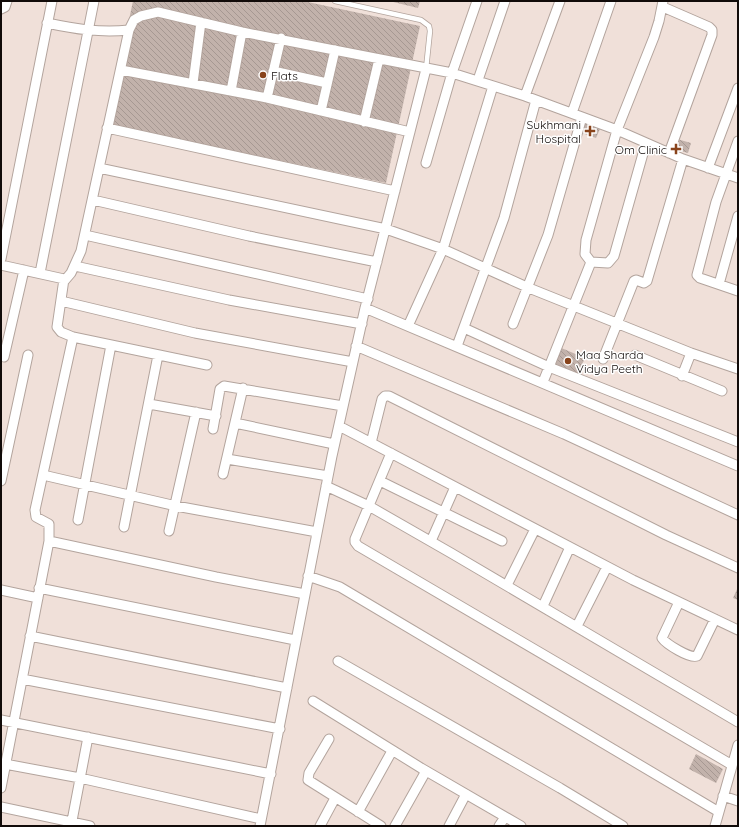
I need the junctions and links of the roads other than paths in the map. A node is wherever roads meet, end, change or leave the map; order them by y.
1 (7, 1) edge
2 (52, 1) edge
3 (94, 1) edge
4 (335, 1) edge
5 (477, 1) edge
6 (506, 1) edge
7 (560, 1) edge
8 (611, 1) edge
9 (663, 4) edge
10 (1, 9) edge
11 (202, 22) junction
12 (47, 23) junction
13 (129, 30) junction
14 (88, 31) junction
15 (242, 32) junction
16 (281, 38) junction
17 (335, 50) junction
18 (379, 59) junction
19 (426, 69) junction
20 (121, 70) junction
21 (273, 71) junction
22 (452, 74) junction
23 (478, 80) junction
24 (193, 83) junction
25 (327, 83) junction
26 (494, 86) junction
27 (738, 88) edge
28 (231, 91) junction
29 (525, 96) junction
30 (267, 98) junction
31 (536, 100) junction
32 (321, 111) junction
33 (572, 113) junction
34 (582, 117) junction
35 (364, 122) junction
36 (107, 128) junction
37 (616, 130) junction
38 (410, 132) junction
39 (738, 142) edge
40 (646, 143) junction
41 (668, 153) junction
42 (683, 159) junction
43 (426, 163) dead end
44 (99, 168) junction
45 (708, 168) junction
46 (726, 174) junction
47 (738, 178) edge
48 (395, 191) junction
49 (94, 200) junction
50 (738, 216) edge
51 (386, 229) junction
52 (85, 235) junction
53 (443, 249) junction
54 (1, 259) edge
55 (377, 262) junction
56 (591, 262) junction
57 (1, 265) edge
58 (75, 266) junction
59 (487, 268) junction
60 (24, 270) junction
61 (40, 273) junction
62 (65, 280) junction
63 (718, 284) junction
64 (529, 288) junction
65 (738, 291) edge
66 (61, 301) junction
67 (366, 304) junction
68 (573, 305) junction
69 (618, 322) junction
70 (362, 324) junction
71 (513, 324) dead end
72 (408, 326) junction
73 (464, 328) junction
74 (73, 337) junction
75 (111, 345) junction
76 (356, 346) junction
77 (457, 346) junction
78 (691, 353) junction
79 (28, 355) dead end
80 (158, 355) junction
81 (635, 355) dead end
82 (4, 357) dead end
83 (603, 359) dead end
84 (353, 362) junction
85 (207, 365) dead end
86 (549, 367) junction
87 (738, 368) edge
88 (682, 376) junction
89 (543, 382) junction
90 (242, 388) junction
91 (722, 390) dead end
92 (149, 404) junction
93 (343, 406) junction
94 (196, 412) junction
95 (216, 416) junction
96 (235, 423) junction
97 (338, 426) junction
98 (213, 429) dead end
99 (738, 442) edge
100 (371, 443) junction
101 (334, 444) junction
102 (391, 454) junction
103 (227, 459) junction
104 (738, 466) edge
105 (223, 474) dead end
106 (43, 475) junction
107 (328, 476) junction
108 (1, 481) edge
109 (380, 481) junction
110 (84, 484) junction
111 (326, 486) junction
112 (455, 487) junction
113 (131, 494) junction
114 (176, 506) junction
115 (369, 506) junction
116 (444, 513) junction
117 (738, 515) edge
118 (78, 520) dead end
119 (124, 527) dead end
120 (536, 529) junction
121 (169, 531) dead end
122 (317, 532) junction
123 (49, 541) junction
124 (431, 541) junction
125 (502, 541) dead end
126 (570, 547) junction
127 (607, 567) junction
128 (738, 568) edge
129 (308, 576) junction
130 (507, 585) junction
131 (40, 588) junction
132 (1, 590) edge
133 (305, 594) junction
134 (38, 598) junction
135 (679, 602) junction
136 (542, 606) junction
137 (715, 619) junction
138 (577, 626) junction
139 (738, 630) edge
140 (30, 636) junction
141 (295, 640) junction
142 (338, 661) dead end
143 (22, 679) junction
144 (287, 688) junction
145 (313, 701) dead end
146 (1, 720) edge
147 (738, 722) edge
148 (14, 723) junction
149 (280, 729) junction
150 (88, 737) junction
151 (329, 739) dead end
152 (738, 745) edge
153 (392, 751) junction
154 (5, 764) junction
155 (732, 765) junction
156 (426, 771) junction
157 (271, 774) junction
158 (80, 778) junction
159 (1, 783) edge
160 (466, 794) junction
161 (723, 796) junction
162 (335, 798) junction
163 (738, 801) edge
164 (1, 807) edge
165 (358, 812) junction
166 (719, 812) junction
167 (505, 817) junction
168 (261, 823) edge
169 (369, 823) edge
170 (71, 824) edge
171 (90, 826) edge
172 (320, 826) edge
173 (381, 826) edge
174 (395, 826) edge
175 (449, 826) edge
176 (499, 826) edge
177 (520, 826) edge
178 (623, 826) edge
179 (715, 826) edge

1 - 10 street
2 - 12 street
3 - 14 street
4 - 19 lane
5 - 22 street
6 - 23 street
7 - 29 street
8 - 33 street
9 - 37 street
9 - 41 street
11 - 13 street
11 - 15 street
11 - 24 street
12 - 14 street
12 - 54 street
13 - 14 street
13 - 20 street
14 - 61 street
15 - 16 street
15 - 28 street
16 - 17 street
16 - 21 street
17 - 18 street
17 - 25 street
18 - 19 street
18 - 35 street
19 - 22 street
19 - 38 street
20 - 24 street
20 - 36 street
21 - 25 street
21 - 30 street
22 - 23 street
22 - 43 street
23 - 26 street
24 - 28 street
25 - 32 street
26 - 29 street
26 - 53 street
27 - 45 street
28 - 30 street
29 - 31 street
30 - 32 street
31 - 33 street
31 - 59 street
32 - 35 street
33 - 34 street
34 - 37 street
34 - 64 street
35 - 38 street
36 - 44 street
36 - 48 street
37 - 40 street
37 - 56 street
38 - 48 street
39 - 46 street
40 - 41 street
40 - 56 street
41 - 42 street
42 - 45 street
42 - 69 street
44 - 49 street
44 - 51 street
45 - 46 street
46 - 47 street
46 - 63 street
48 - 51 street
49 - 52 street
49 - 55 street
50 - 63 street
51 - 53 street
51 - 55 street
52 - 58 street
52 - 67 street
53 - 59 street
53 - 72 street
55 - 67 street
56 - 68 street
57 - 60 street
58 - 62 street
58 - 70 street
59 - 64 street
59 - 73 street
60 - 61 street
60 - 82 street
61 - 62 street
62 - 66 street
63 - 65 street
64 - 68 street
64 - 71 street
66 - 74 street
66 - 84 street
67 - 70 street
67 - 72 street
68 - 69 street
68 - 86 street
69 - 78 street
69 - 83 street
70 - 76 street
72 - 77 street
73 - 77 street
73 - 86 street
74 - 75 street
74 - 106 street
75 - 80 street
75 - 110 street
76 - 84 street
76 - 117 street
77 - 89 street
78 - 87 street
78 - 88 street
79 - 108 street
80 - 85 street
80 - 92 street
81 - 88 street
84 - 93 street
86 - 89 street
86 - 99 street
88 - 91 street
89 - 104 street
90 - 93 street
90 - 95 street
90 - 96 street
92 - 94 street
92 - 113 street
93 - 97 street
94 - 95 street
94 - 114 street
95 - 98 street
96 - 101 street
96 - 103 street
97 - 100 street
97 - 101 street
100 - 102 street
100 - 128 street
101 - 107 street
102 - 109 street
102 - 112 street
103 - 105 street
103 - 107 street
106 - 110 street
106 - 123 street
107 - 111 street
109 - 115 street
109 - 116 street
110 - 113 street
110 - 118 street
111 - 115 street
111 - 122 street
112 - 116 street
112 - 120 street
113 - 114 street
113 - 119 street
114 - 121 street
114 - 122 street
115 - 124 street
115 - 155 street
116 - 124 street
116 - 125 street
120 - 126 street
120 - 130 street
122 - 129 street
123 - 131 street
123 - 133 street
124 - 130 street
126 - 127 street
126 - 136 street
127 - 135 street
127 - 138 street
129 - 133 street
129 - 166 street
130 - 136 street
131 - 134 street
131 - 141 street
132 - 134 street
133 - 141 street
134 - 140 street
135 - 137 street
135 - 137 street
136 - 138 street
137 - 139 street
138 - 147 street
140 - 143 street
140 - 144 street
141 - 144 street
142 - 178 street
143 - 148 street
143 - 149 street
144 - 149 street
145 - 153 street
146 - 148 street
148 - 150 street
148 - 154 street
149 - 157 street
150 - 157 street
150 - 158 street
151 - 162 street
152 - 155 street
153 - 156 street
153 - 165 street
154 - 158 street
154 - 159 street
155 - 161 street
156 - 160 street
156 - 174 street
157 - 168 street
158 - 168 street
158 - 170 street
160 - 167 street
160 - 175 street
161 - 163 street
161 - 166 street
162 - 165 street
162 - 172 street
164 - 170 street
165 - 169 street
166 - 179 street
167 - 176 street
167 - 177 street
169 - 173 street
170 - 171 street

